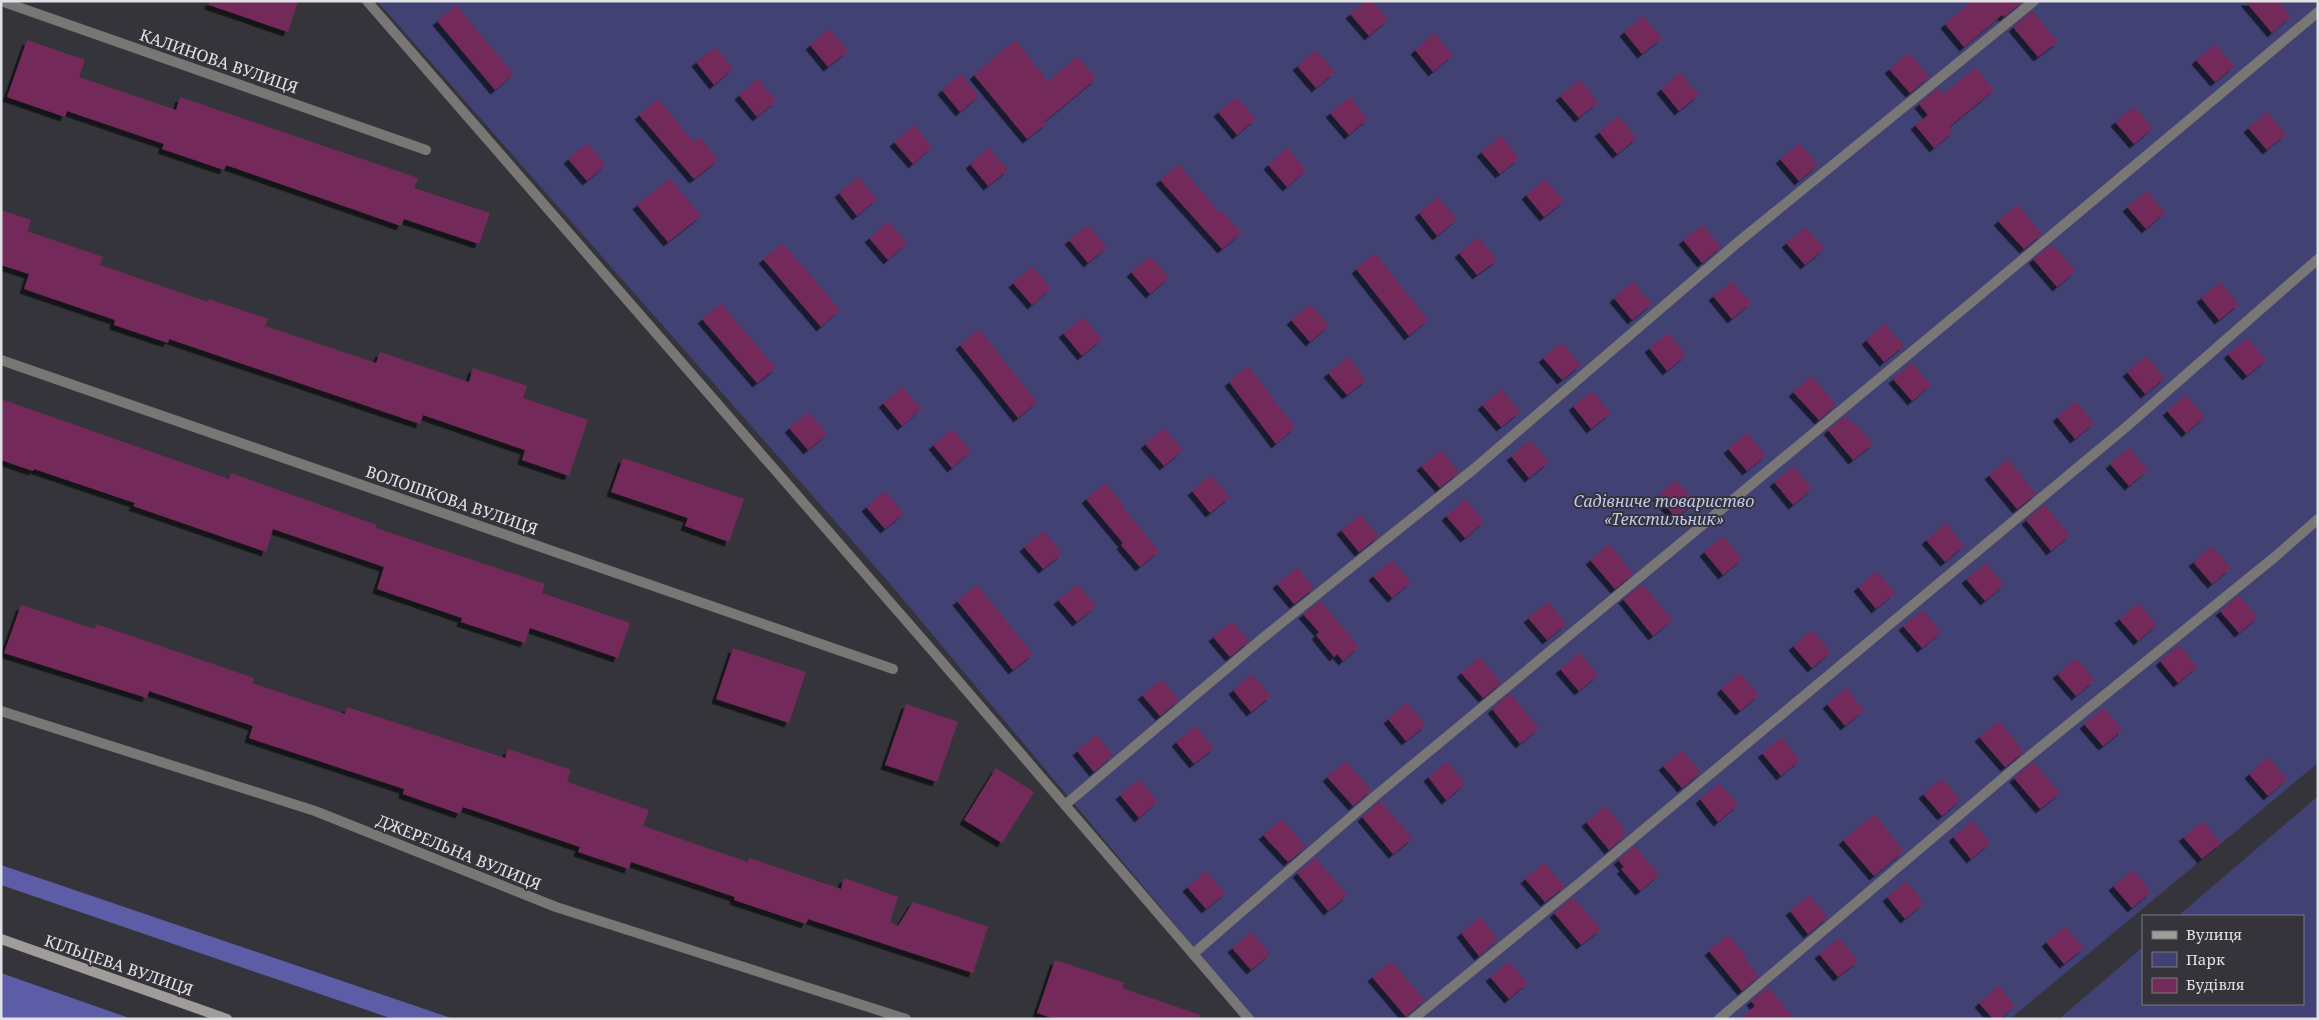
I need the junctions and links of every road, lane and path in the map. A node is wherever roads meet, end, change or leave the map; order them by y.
1 (367, 1) edge
2 (2034, 1) edge
3 (2, 4) edge
4 (2318, 12) edge
5 (426, 150) dead end
6 (2318, 259) edge
7 (1, 360) edge
8 (2318, 519) edge
9 (893, 669) dead end
10 (1, 711) edge
11 (1065, 805) junction
12 (1, 939) edge
13 (1194, 954) junction
14 (227, 1019) edge
15 (906, 1019) edge
16 (1249, 1019) edge
17 (1412, 1019) edge
18 (1719, 1019) edge

1 - 11 street
2 - 11 street
3 - 5 street, КАЛИНОВА ВУЛИЦЯ
4 - 13 street
6 - 17 street
7 - 9 street, ВОЛОШКОВА ВУЛИЦЯ
8 - 18 street
10 - 15 street, ДЖЕРЕЛЬНА ВУЛИЦЯ
11 - 13 street
12 - 14 main road, КІЛЬЦЕВА ВУЛИЦЯ
13 - 16 street

